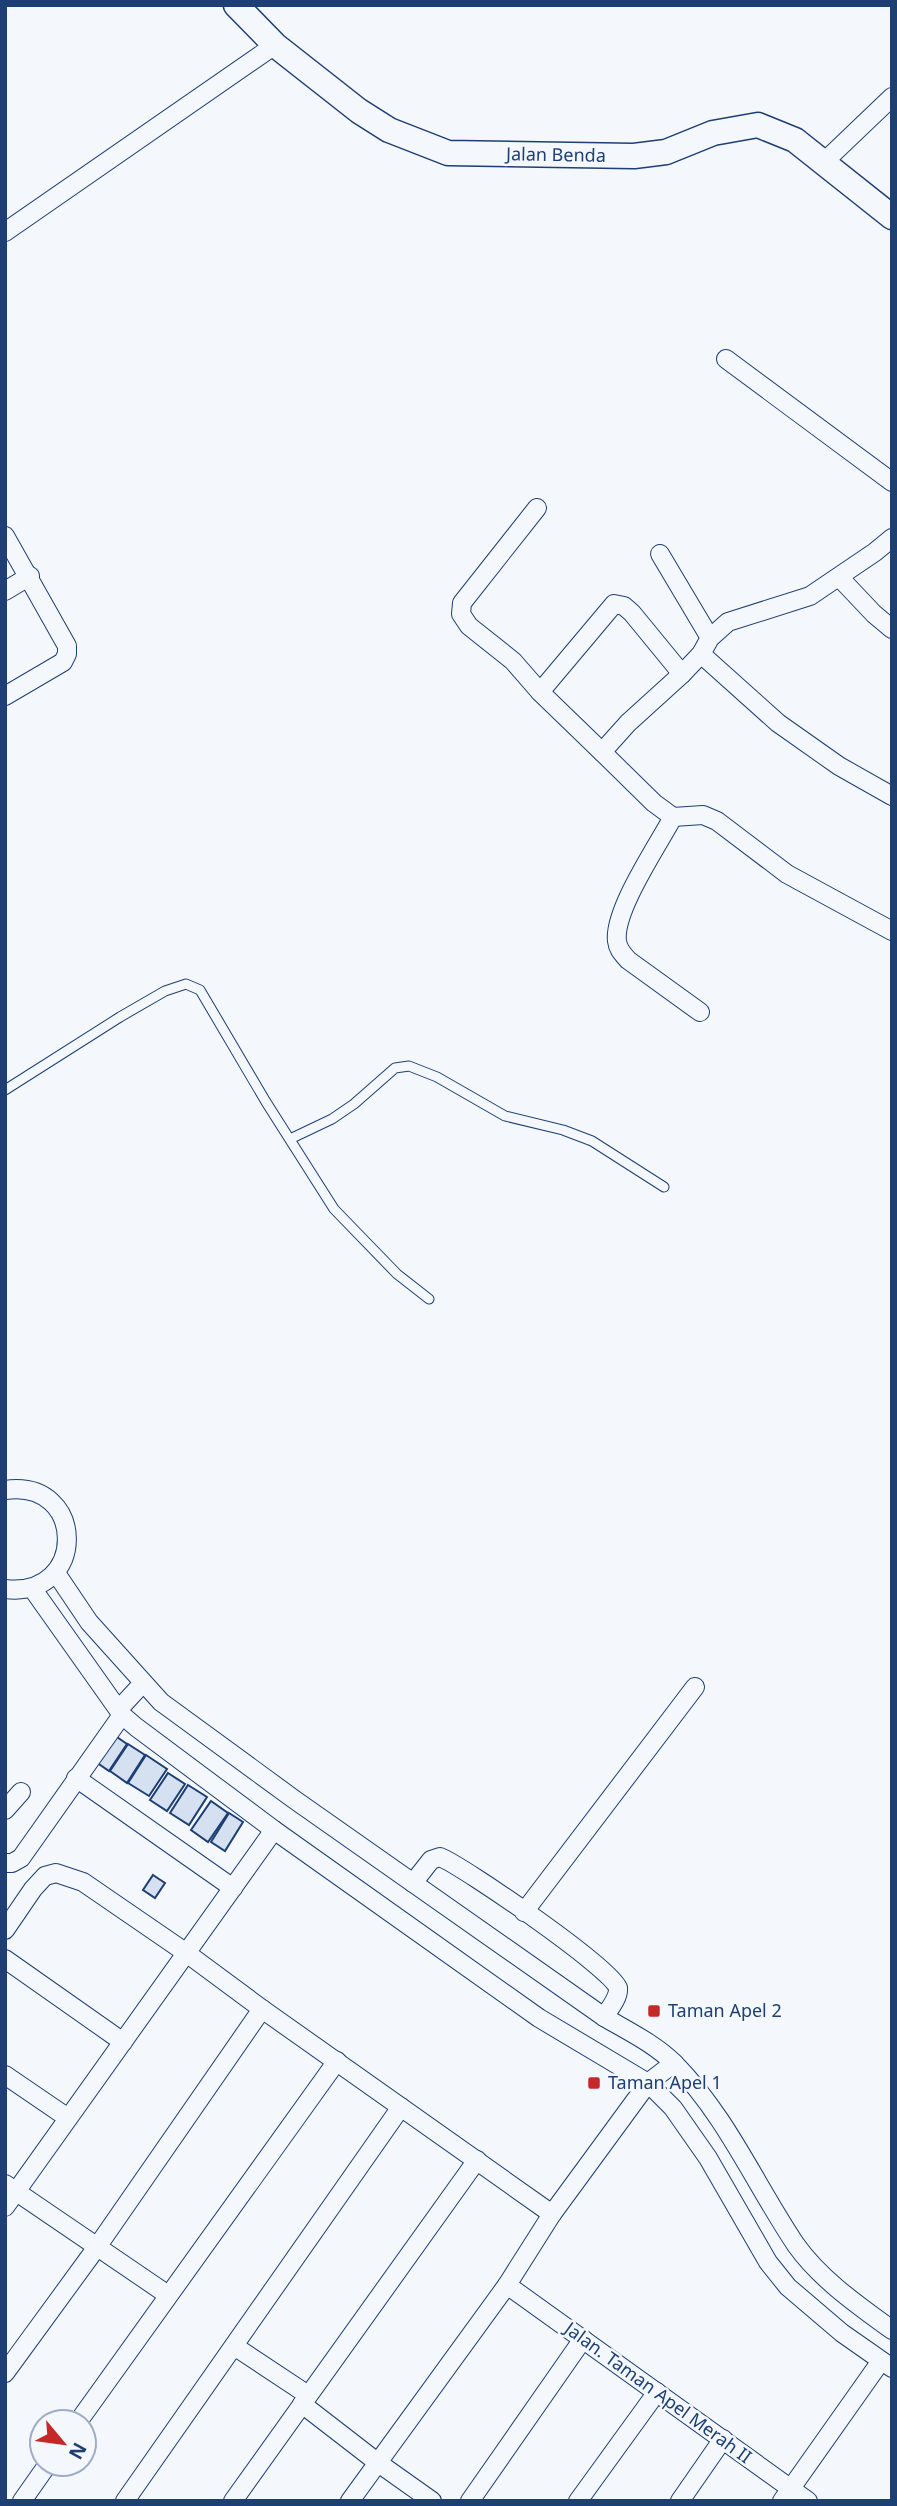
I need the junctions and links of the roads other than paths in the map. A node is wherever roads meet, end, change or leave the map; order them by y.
1 (236, 5) edge
2 (275, 45) junction
3 (892, 97) edge
4 (824, 162) junction
5 (892, 217) edge
6 (5, 232) edge
7 (726, 359) dead end
8 (892, 482) edge
9 (537, 508) dead end
10 (5, 536) edge
11 (892, 538) edge
12 (660, 554) dead end
13 (30, 576) junction
14 (839, 577) junction
15 (5, 591) edge
16 (892, 629) edge
17 (710, 638) junction
18 (701, 654) junction
19 (682, 674) junction
20 (541, 692) junction
21 (5, 696) edge
22 (602, 752) junction
23 (892, 796) edge
24 (673, 817) junction
25 (892, 932) edge
26 (700, 1012) dead end
27 (5, 1090) edge
28 (290, 1139) junction
29 (664, 1187) dead end
30 (429, 1299) dead end
31 (5, 1490) edge
32 (56, 1573) junction
33 (32, 1588) junction
34 (5, 1590) edge
35 (144, 1683) junction
36 (695, 1687) dead end
37 (121, 1712) junction
38 (76, 1778) junction
39 (21, 1792) dead end
40 (5, 1810) edge
41 (274, 1830) junction
42 (5, 1863) edge
43 (412, 1882) junction
44 (233, 1888) junction
45 (524, 1912) junction
46 (5, 1930) edge
47 (185, 1952) junction
48 (5, 1959) edge
49 (262, 2009) junction
50 (604, 2017) junction
51 (123, 2042) junction
52 (337, 2061) junction
53 (674, 2063) junction
54 (5, 2075) edge
55 (648, 2083) junction
56 (401, 2107) junction
57 (68, 2119) junction
58 (477, 2160) junction
59 (11, 2188) edge
60 (5, 2207) edge
61 (552, 2214) junction
62 (97, 2247) junction
63 (507, 2285) junction
64 (168, 2295) junction
65 (892, 2330) edge
66 (583, 2339) junction
67 (234, 2346) junction
68 (887, 2365) edge
69 (5, 2373) edge
70 (657, 2392) junction
71 (305, 2400) junction
72 (88, 2408) edge
73 (723, 2439) junction
74 (377, 2462) junction
75 (38, 2478) edge
76 (786, 2494) edge
77 (22, 2501) edge
78 (125, 2501) edge
79 (233, 2501) edge
80 (350, 2501) edge
81 (432, 2501) edge
82 (470, 2501) edge
83 (578, 2501) edge
84 (680, 2501) edge
85 (808, 2501) edge

1 - 2 street, Jalan Benda
2 - 4 street, Jalan Benda
2 - 6 street
3 - 4 street
4 - 5 street, Jalan Benda
7 - 8 street
9 - 20 street
10 - 13 street
11 - 14 street
12 - 17 street
13 - 15 street
13 - 21 street
14 - 16 street
14 - 17 street
17 - 18 street
18 - 19 street
18 - 23 street
19 - 20 street
19 - 22 street
20 - 22 street
22 - 24 street
24 - 25 street
24 - 26 street
27 - 28 lane
28 - 29 lane
28 - 30 lane
31 - 32 street
32 - 33 street
32 - 35 street
33 - 34 street
33 - 37 street
35 - 37 street
35 - 43 street
36 - 45 street
37 - 38 street
37 - 41 street
38 - 42 street
38 - 44 street
39 - 40 street
41 - 44 street
41 - 55 street
43 - 45 street
43 - 50 street
44 - 47 street
45 - 50 street
46 - 47 street
47 - 49 street
47 - 51 street
48 - 51 street
49 - 52 street
49 - 62 street
50 - 53 street
51 - 57 street
52 - 56 street
52 - 64 street
53 - 55 street
53 - 65 street
54 - 57 street
55 - 61 street
55 - 68 street
56 - 58 street
56 - 67 street
57 - 59 street
58 - 61 street
58 - 71 street
59 - 60 street
59 - 62 street
61 - 63 street
62 - 64 street
62 - 69 street
63 - 66 street, Jalan. Taman Apel Merah II
63 - 74 street
64 - 72 street
66 - 70 street, Jalan. Taman Apel Merah II
66 - 82 street
67 - 71 street
67 - 78 street
68 - 76 street
70 - 73 street, Jalan. Taman Apel Merah II
70 - 83 street
71 - 74 street
71 - 79 street
73 - 76 street, Jalan. Taman Apel Merah II
73 - 84 street
74 - 80 street
74 - 81 street
75 - 77 street
76 - 85 street, Jalan. Taman Apel Merah II

